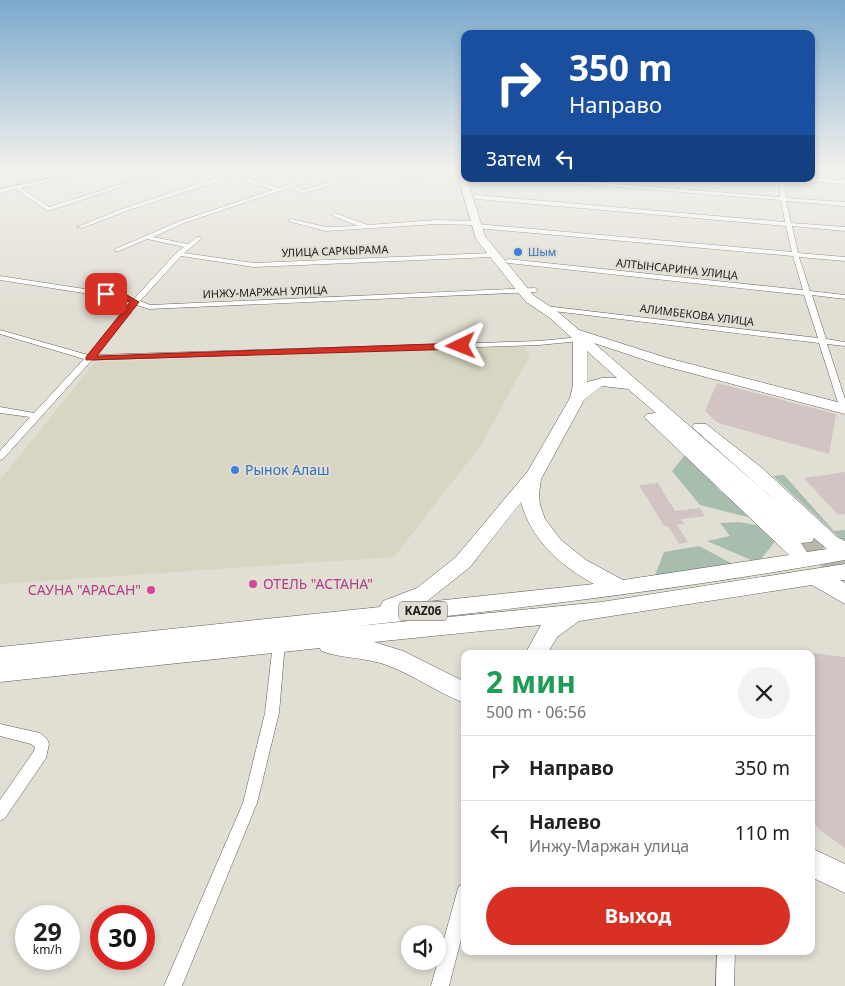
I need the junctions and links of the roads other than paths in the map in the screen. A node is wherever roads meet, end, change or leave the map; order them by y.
1 (108, 216) edge
2 (203, 216) edge
3 (338, 216) edge
4 (476, 216) edge
5 (478, 216) edge
6 (695, 216) edge
7 (785, 216) edge
8 (291, 221) dead end
9 (787, 224) junction
10 (479, 225) junction
11 (80, 227) dead end
12 (367, 227) junction
13 (845, 229) edge
14 (146, 237) junction
15 (199, 238) dead end
16 (188, 246) junction
17 (117, 250) dead end
18 (178, 254) junction
19 (795, 254) junction
20 (492, 255) junction
21 (845, 259) edge
22 (508, 261) junction
23 (0, 278) edge
24 (529, 291) junction
25 (808, 294) junction
26 (845, 297) edge
27 (135, 302) junction
28 (545, 308) junction
29 (0, 332) edge
30 (581, 340) junction
31 (822, 342) junction
32 (845, 344) edge
33 (90, 358) junction
34 (662, 362) junction
35 (624, 382) junction
36 (577, 398) junction
37 (844, 409) edge
38 (0, 410) edge
39 (38, 416) junction
40 (0, 456) edge
41 (534, 475) junction
42 (840, 548) edge
43 (800, 549) junction
44 (843, 586) edge
45 (620, 588) junction
46 (578, 612) junction
47 (317, 622) junction
48 (289, 642) junction
49 (537, 650) edge
50 (0, 656) edge
51 (0, 672) edge
52 (461, 692) edge
53 (0, 730) edge
54 (0, 813) edge
55 (815, 864) edge
56 (845, 879) edge
57 (461, 907) edge
58 (726, 955) edge
59 (173, 986) edge
60 (440, 986) edge
61 (725, 986) edge

1 - 11 street
2 - 14 street
3 - 12 street
4 - 10 highway
5 - 10 highway
6 - 9 street
7 - 9 street
8 - 12 street
9 - 13 street
9 - 19 street
10 - 12 street
10 - 19 street
10 - 20 highway
10 - 22 highway
14 - 16 street
14 - 17 street
15 - 16 street
16 - 18 street
18 - 20 street, УЛИЦА САРКЫРАМА
18 - 27 street
19 - 21 street
19 - 25 street
20 - 24 highway
22 - 24 highway
22 - 25 street, АЛТЫНСАРИНА УЛИЦА
23 - 27 street, ИНЖУ-МАРЖАН УЛИЦА
24 - 27 street, ИНЖУ-МАРЖАН УЛИЦА
24 - 28 highway
25 - 26 street, АЛТЫНСАРИНА УЛИЦА
25 - 31 street
27 - 33 street
28 - 30 highway
28 - 31 street, АЛИМБЕКОВА УЛИЦА
29 - 33 street
30 - 33 street
30 - 34 highway
30 - 35 highway
30 - 36 highway, KАZ06
31 - 32 street, АЛИМБЕКОВА УЛИЦА
31 - 37 street
33 - 39 street
34 - 35 highway
34 - 37 highway
35 - 36 highway
35 - 42 highway
35 - 43 highway
36 - 41 highway, KАZ06
38 - 39 street
39 - 40 street
41 - 45 highway
41 - 47 highway, KАZ06
42 - 43 highway, KАZ06
43 - 45 highway, KАZ06
44 - 46 highway, KАZ06
45 - 47 highway, KАZ06
46 - 48 highway, KАZ06
46 - 49 highway
47 - 50 highway, KАZ06
48 - 51 highway, KАZ06
48 - 52 highway
48 - 59 street
53 - 54 street
55 - 56 highway
57 - 60 street
58 - 61 street

